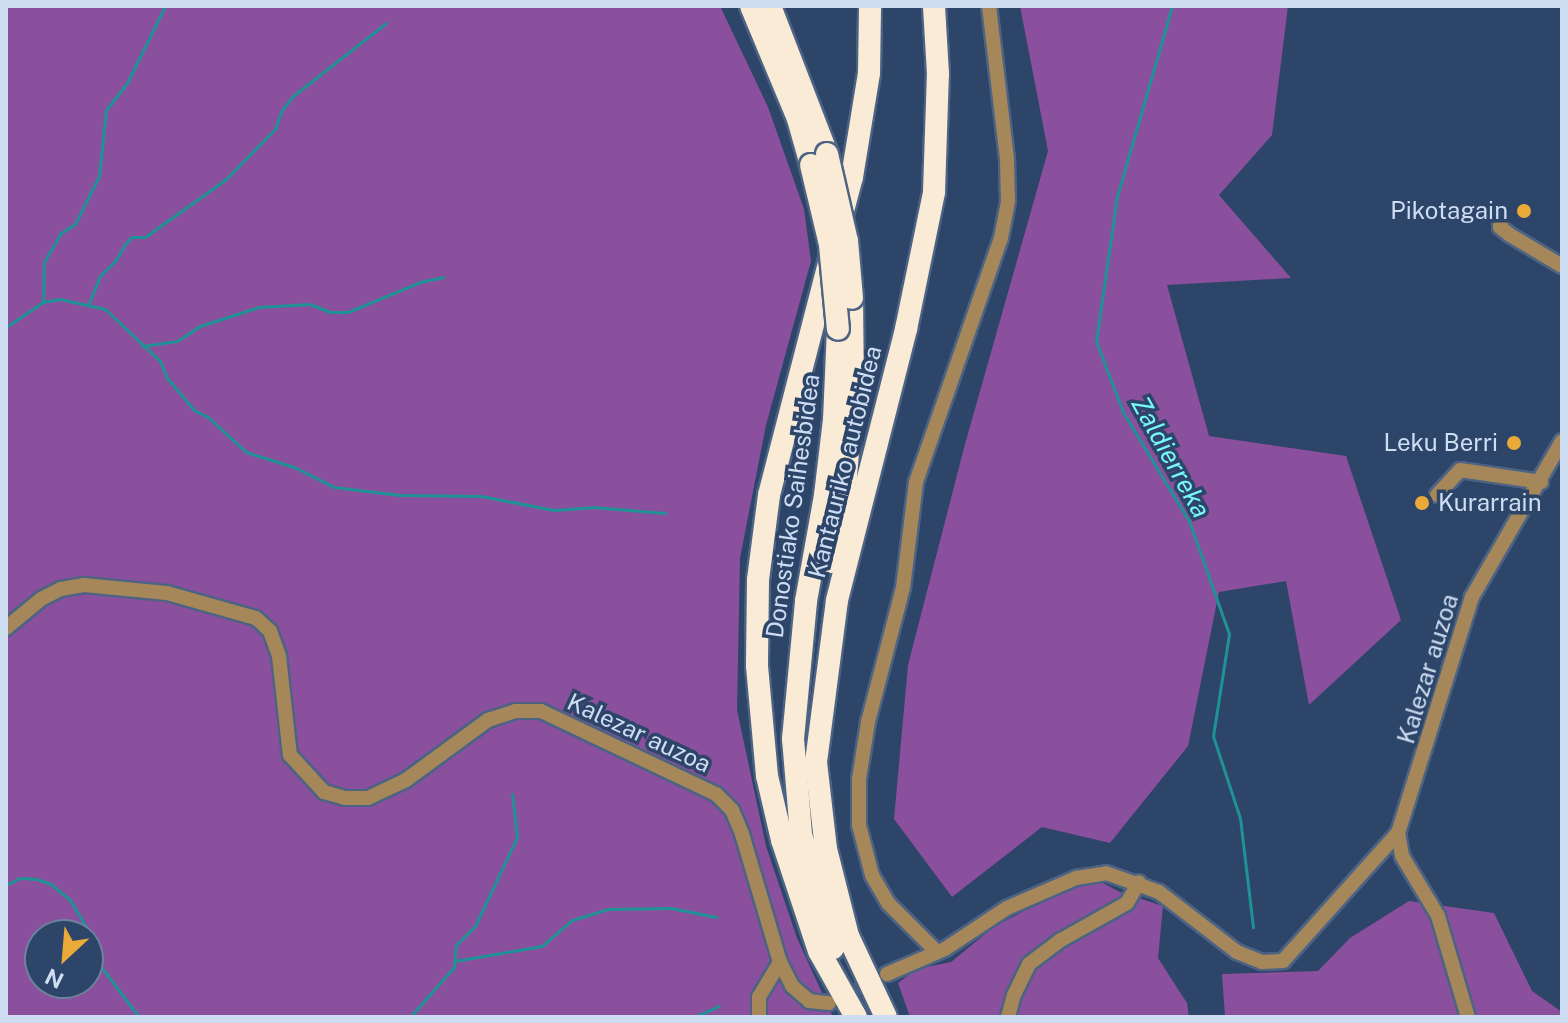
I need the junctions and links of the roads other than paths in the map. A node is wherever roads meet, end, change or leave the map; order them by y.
1 (751, 6) edge
2 (770, 6) edge
3 (870, 6) edge
4 (934, 6) edge
5 (989, 6) edge
6 (819, 159) junction
7 (1501, 220) dead end
8 (1562, 266) edge
9 (1562, 441) edge
10 (1541, 482) junction
11 (1437, 495) dead end
12 (6, 628) edge
13 (816, 762) junction
14 (1398, 833) junction
15 (1139, 882) junction
16 (937, 952) junction
17 (780, 962) junction
18 (887, 974) tunnel mouth
19 (759, 997) junction
20 (829, 1003) dead end
21 (747, 1017) edge
22 (759, 1017) edge
23 (858, 1017) edge
24 (886, 1017) edge
25 (1008, 1017) edge
26 (1468, 1017) edge

1 - 6 highway, Donostiako Saihesbidea
2 - 6 highway, Donostiako Saihesbidea
3 - 23 highway
4 - 13 highway, Kantauriko autobidea
5 - 16 street
6 - 13 highway, Donostiako Saihesbidea, bridge
6 - 23 highway, Donostiako Saihesbidea, bridge
7 - 8 street
9 - 10 street, Kalezar auzoa
10 - 11 street
10 - 14 street, Kalezar auzoa
12 - 17 street, Kalezar auzoa
13 - 24 highway, Kantauriko autobidea
14 - 15 street, Kalezar auzoa
14 - 26 street
15 - 16 street, Kalezar auzoa
15 - 25 street
16 - 18 street, Kalezar auzoa
17 - 19 street
17 - 20 street, Kalezar auzoa
19 - 21 street
19 - 22 street

